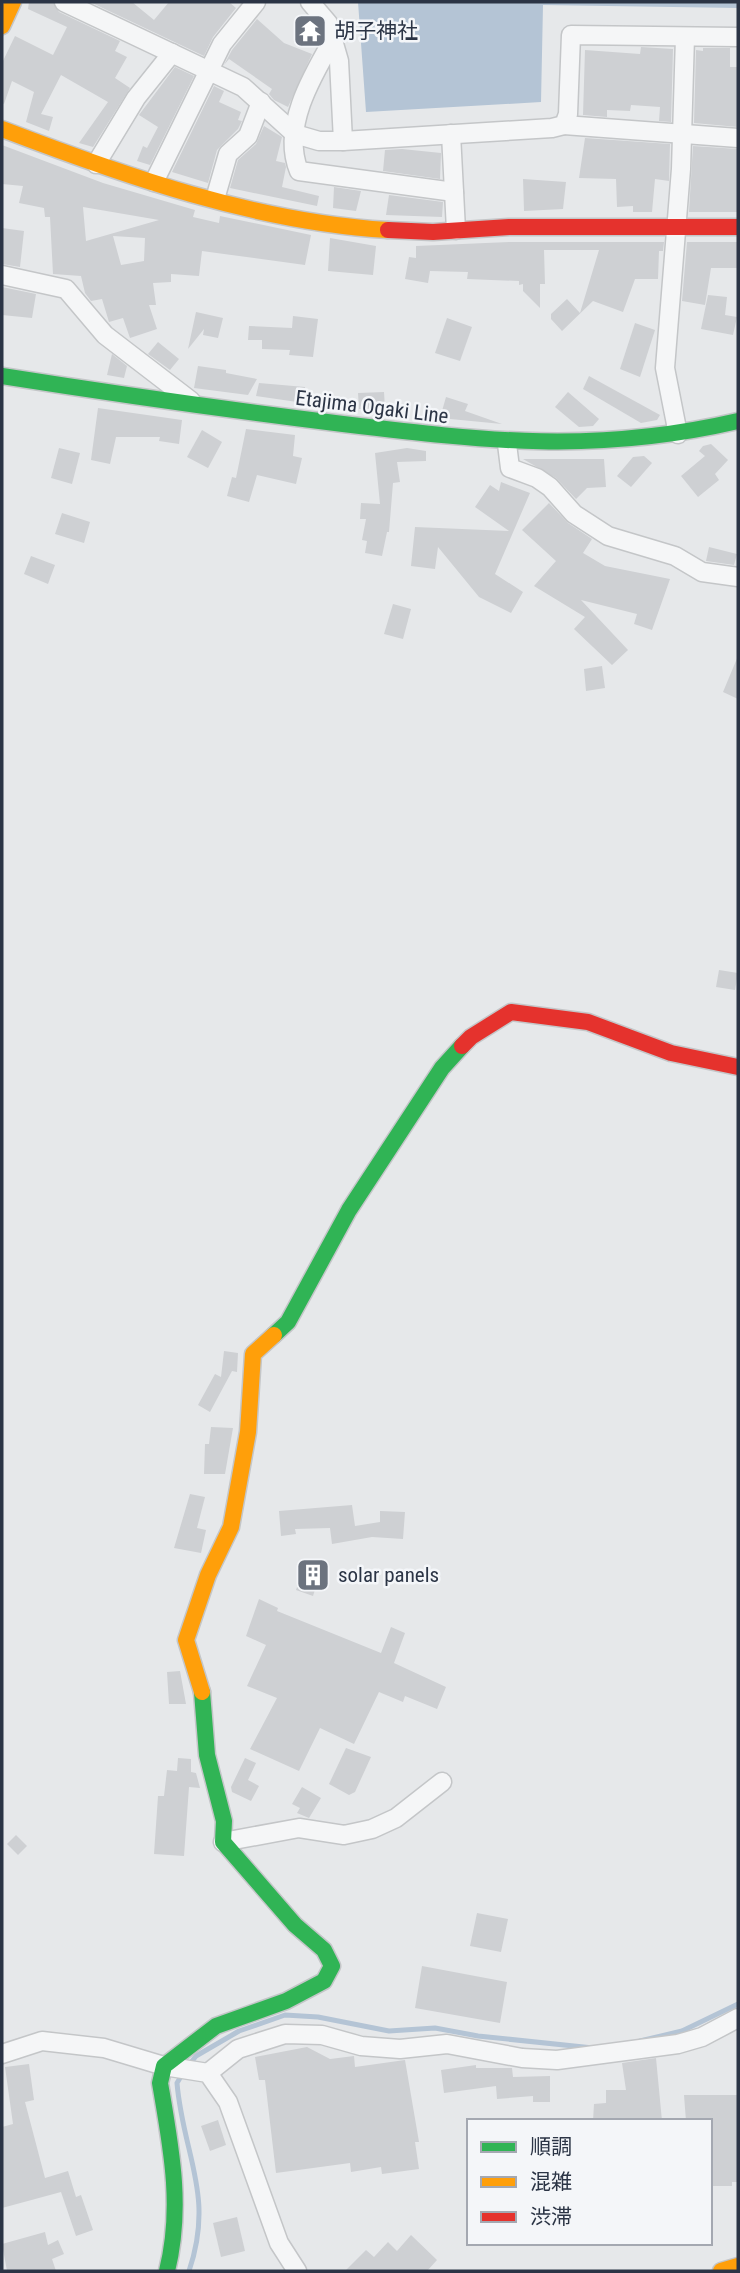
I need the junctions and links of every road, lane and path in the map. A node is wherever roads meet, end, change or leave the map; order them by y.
1 (13, 2) edge
2 (64, 2) edge
3 (256, 2) edge
4 (310, 2) edge
5 (2, 26) edge
6 (685, 37) junction
7 (738, 37) edge
8 (333, 40) junction
9 (172, 53) junction
10 (209, 71) junction
11 (261, 102) junction
12 (564, 125) junction
13 (2, 129) edge
14 (683, 133) junction
15 (295, 134) junction
16 (452, 134) junction
17 (738, 138) edge
18 (343, 141) junction
19 (96, 164) junction
20 (154, 182) junction
21 (454, 192) junction
22 (215, 199) junction
23 (677, 228) junction
24 (738, 228) edge
25 (456, 230) junction
26 (2, 275) edge
27 (2, 376) edge
28 (198, 407) junction
29 (738, 421) edge
30 (678, 434) junction
31 (506, 444) junction
32 (738, 578) edge
33 (738, 1068) edge
34 (442, 1782) dead end
35 (223, 1842) junction
36 (738, 2018) edge
37 (2, 2054) edge
38 (164, 2066) junction
39 (208, 2073) junction
40 (738, 2266) edge
41 (167, 2271) edge
42 (297, 2271) edge
43 (721, 2271) edge

1 - 5 main road
2 - 9 street
3 - 10 street
4 - 8 street
6 - 7 street
6 - 12 street
6 - 14 street
8 - 15 street
8 - 18 street
9 - 10 street
9 - 19 street
10 - 11 street
10 - 20 street
11 - 15 street
11 - 22 street
12 - 14 street
12 - 16 street
13 - 19 main road
14 - 17 street
14 - 23 street
15 - 18 street
15 - 21 street
16 - 18 street
16 - 21 street
19 - 20 main road
20 - 22 main road
21 - 25 street
22 - 25 main road
23 - 24 main road
23 - 25 main road
23 - 30 street
26 - 28 street
27 - 28 main road, Etajima Ogaki Line
28 - 31 main road, Etajima Ogaki Line
29 - 30 main road, Etajima Ogaki Line
30 - 31 main road, Etajima Ogaki Line
31 - 32 street
33 - 35 main road
34 - 35 street
35 - 38 main road
36 - 39 street
37 - 38 street
38 - 39 street
38 - 41 main road
39 - 42 street
40 - 43 main road

